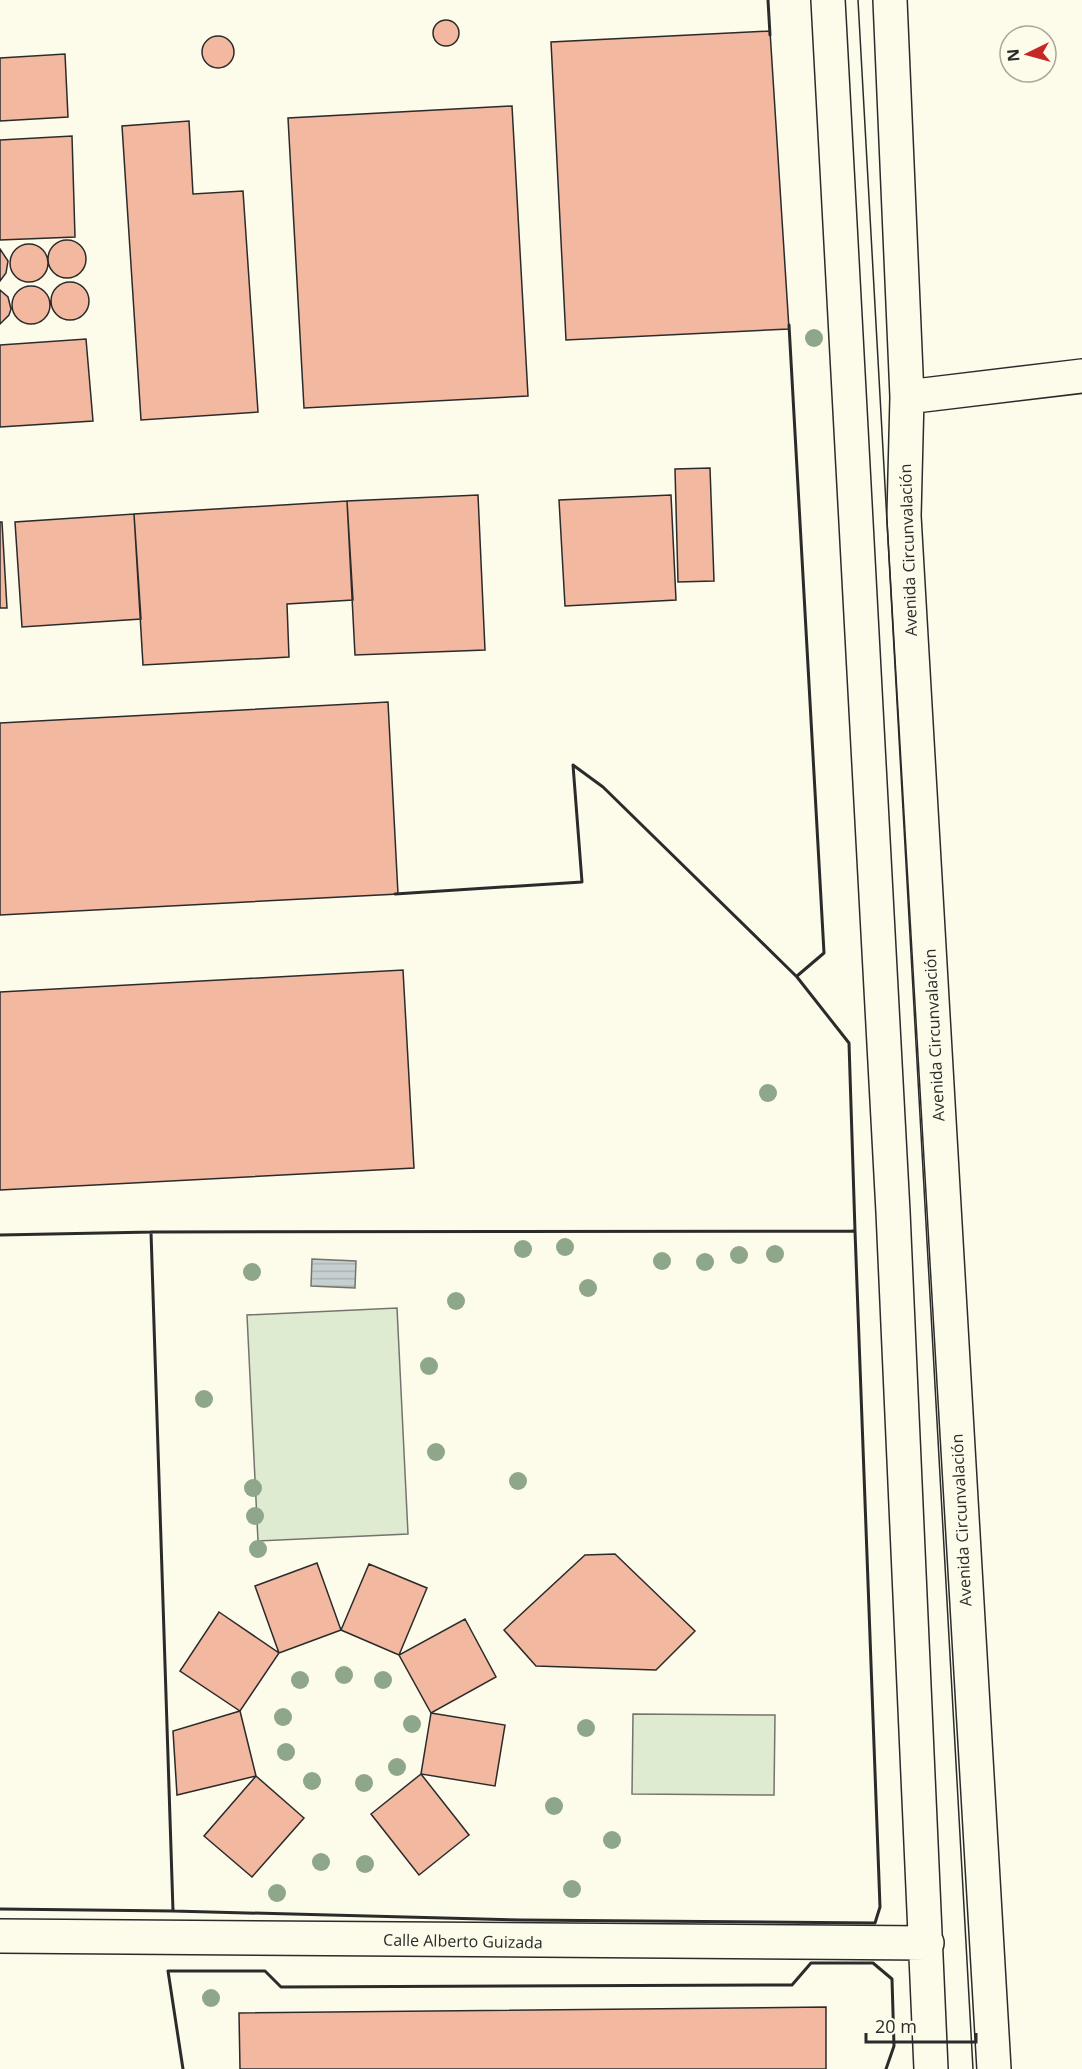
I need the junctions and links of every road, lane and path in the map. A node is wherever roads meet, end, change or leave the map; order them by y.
1 (828, 0) edge
2 (890, 0) edge
3 (1082, 376) edge
4 (907, 396) junction
5 (0, 1936) edge
6 (927, 1943) junction
7 (931, 2069) edge
8 (994, 2069) edge

1 - 6 street
2 - 4 street, Avenida Circunvalación
3 - 4 street
4 - 8 street, Avenida Circunvalación
5 - 6 street, Calle Alberto Guizada
6 - 7 street

